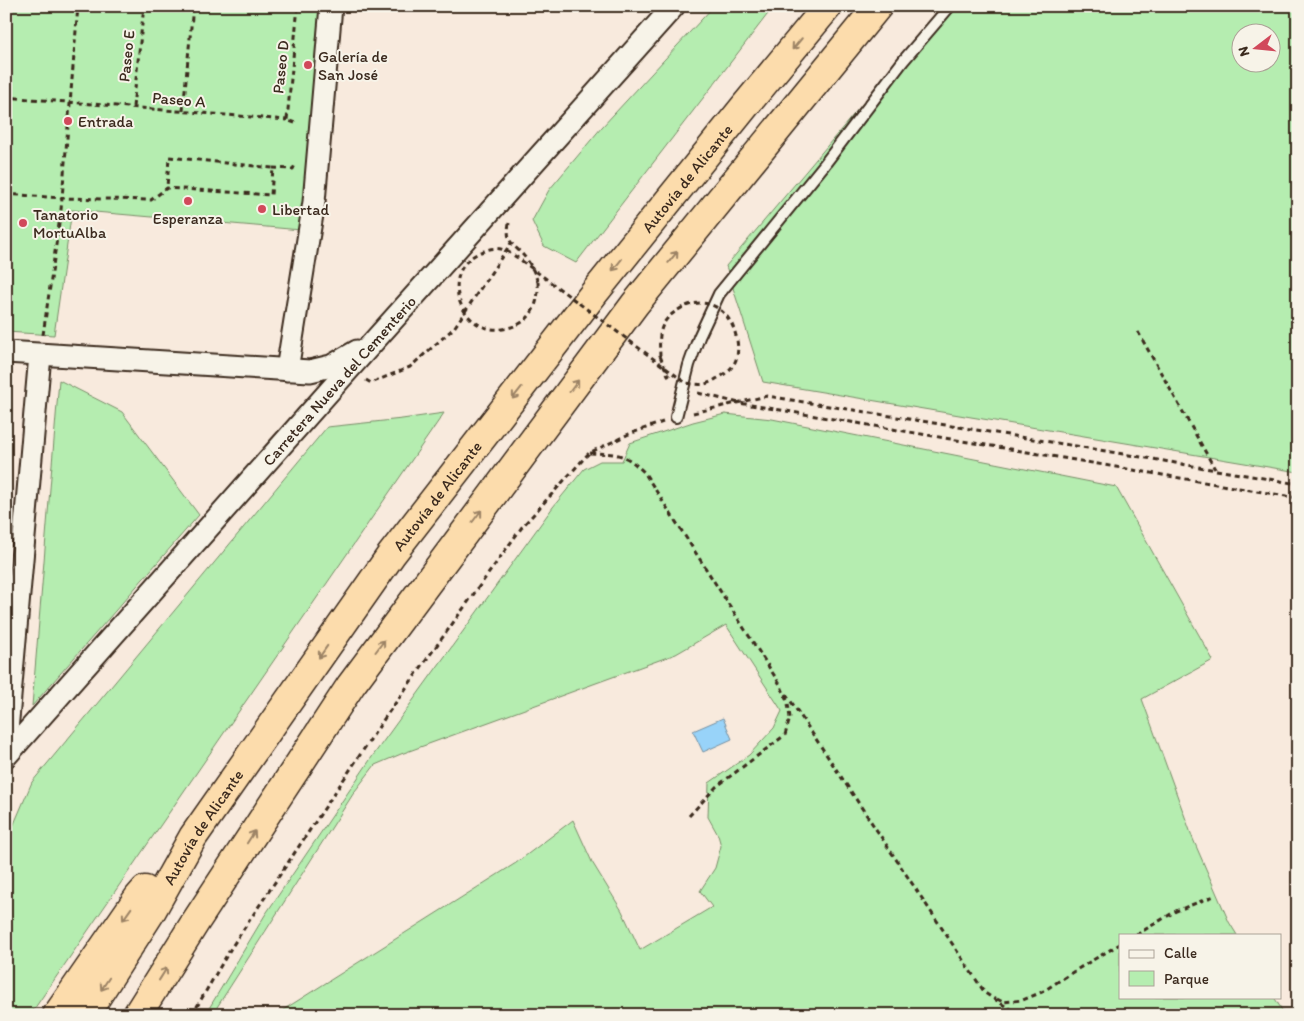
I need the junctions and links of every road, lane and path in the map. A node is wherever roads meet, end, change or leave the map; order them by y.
1 (78, 6) edge
2 (144, 6) edge
3 (193, 6) edge
4 (298, 6) edge
5 (331, 6) edge
6 (674, 6) edge
7 (828, 6) edge
8 (878, 6) edge
9 (950, 6) edge
10 (6, 97) edge
11 (70, 101) junction
12 (134, 107) junction
13 (183, 111) junction
14 (69, 116) dead end
15 (287, 120) junction
16 (295, 123) dead end
17 (68, 126) dead end
18 (296, 157) dead end
19 (274, 168) junction
20 (167, 188) junction
21 (6, 194) edge
22 (61, 198) junction
23 (1138, 332) dead end
24 (369, 347) junction
25 (6, 352) edge
26 (40, 355) junction
27 (660, 356) dead end
28 (349, 368) junction
29 (287, 370) junction
30 (740, 403) dead end
31 (676, 417) junction
32 (589, 453) junction
33 (1215, 470) junction
34 (1298, 484) edge
35 (1298, 498) edge
36 (781, 686) junction
37 (6, 742) edge
38 (6, 756) edge
39 (689, 816) dead end
40 (193, 838) junction
41 (1214, 896) dead end
42 (1138, 934) edge
43 (1119, 945) edge
44 (985, 993) junction
45 (57, 1015) edge
46 (85, 1015) edge
47 (137, 1015) edge
48 (192, 1015) edge
49 (1019, 1015) edge

1 - 11 path
2 - 12 path, Paseo E
3 - 13 path
4 - 15 path, Paseo D
5 - 29 street
6 - 24 street, Carretera Nueva del Cementerio
7 -> 40 highway, Autovía de Alicante
47 -> 8 highway
9 - 31 lane
10 - 11 path, Paseo A
11 - 12 path, Paseo A
11 - 14 path
12 - 13 path, Paseo A
13 - 15 path, Paseo A
15 - 16 path
17 - 22 path
18 - 19 path
19 - 20 path
19 - 20 path
20 - 22 path
21 - 22 path
22 - 26 path
23 - 33 path
24 - 28 street, Carretera Nueva del Cementerio
24 - 29 street
25 - 26 street
26 - 29 street
26 - 37 street
27 - 28 path, bridge
28 - 38 street, Carretera Nueva del Cementerio
30 - 35 path
31 - 32 path
31 - 33 path
32 - 36 path
32 - 48 path
33 - 34 path
36 - 39 path
36 - 44 path
40 -> 45 highway
40 -> 46 highway, Autovía de Alicante
41 - 42 path
43 - 44 path
44 - 49 path

